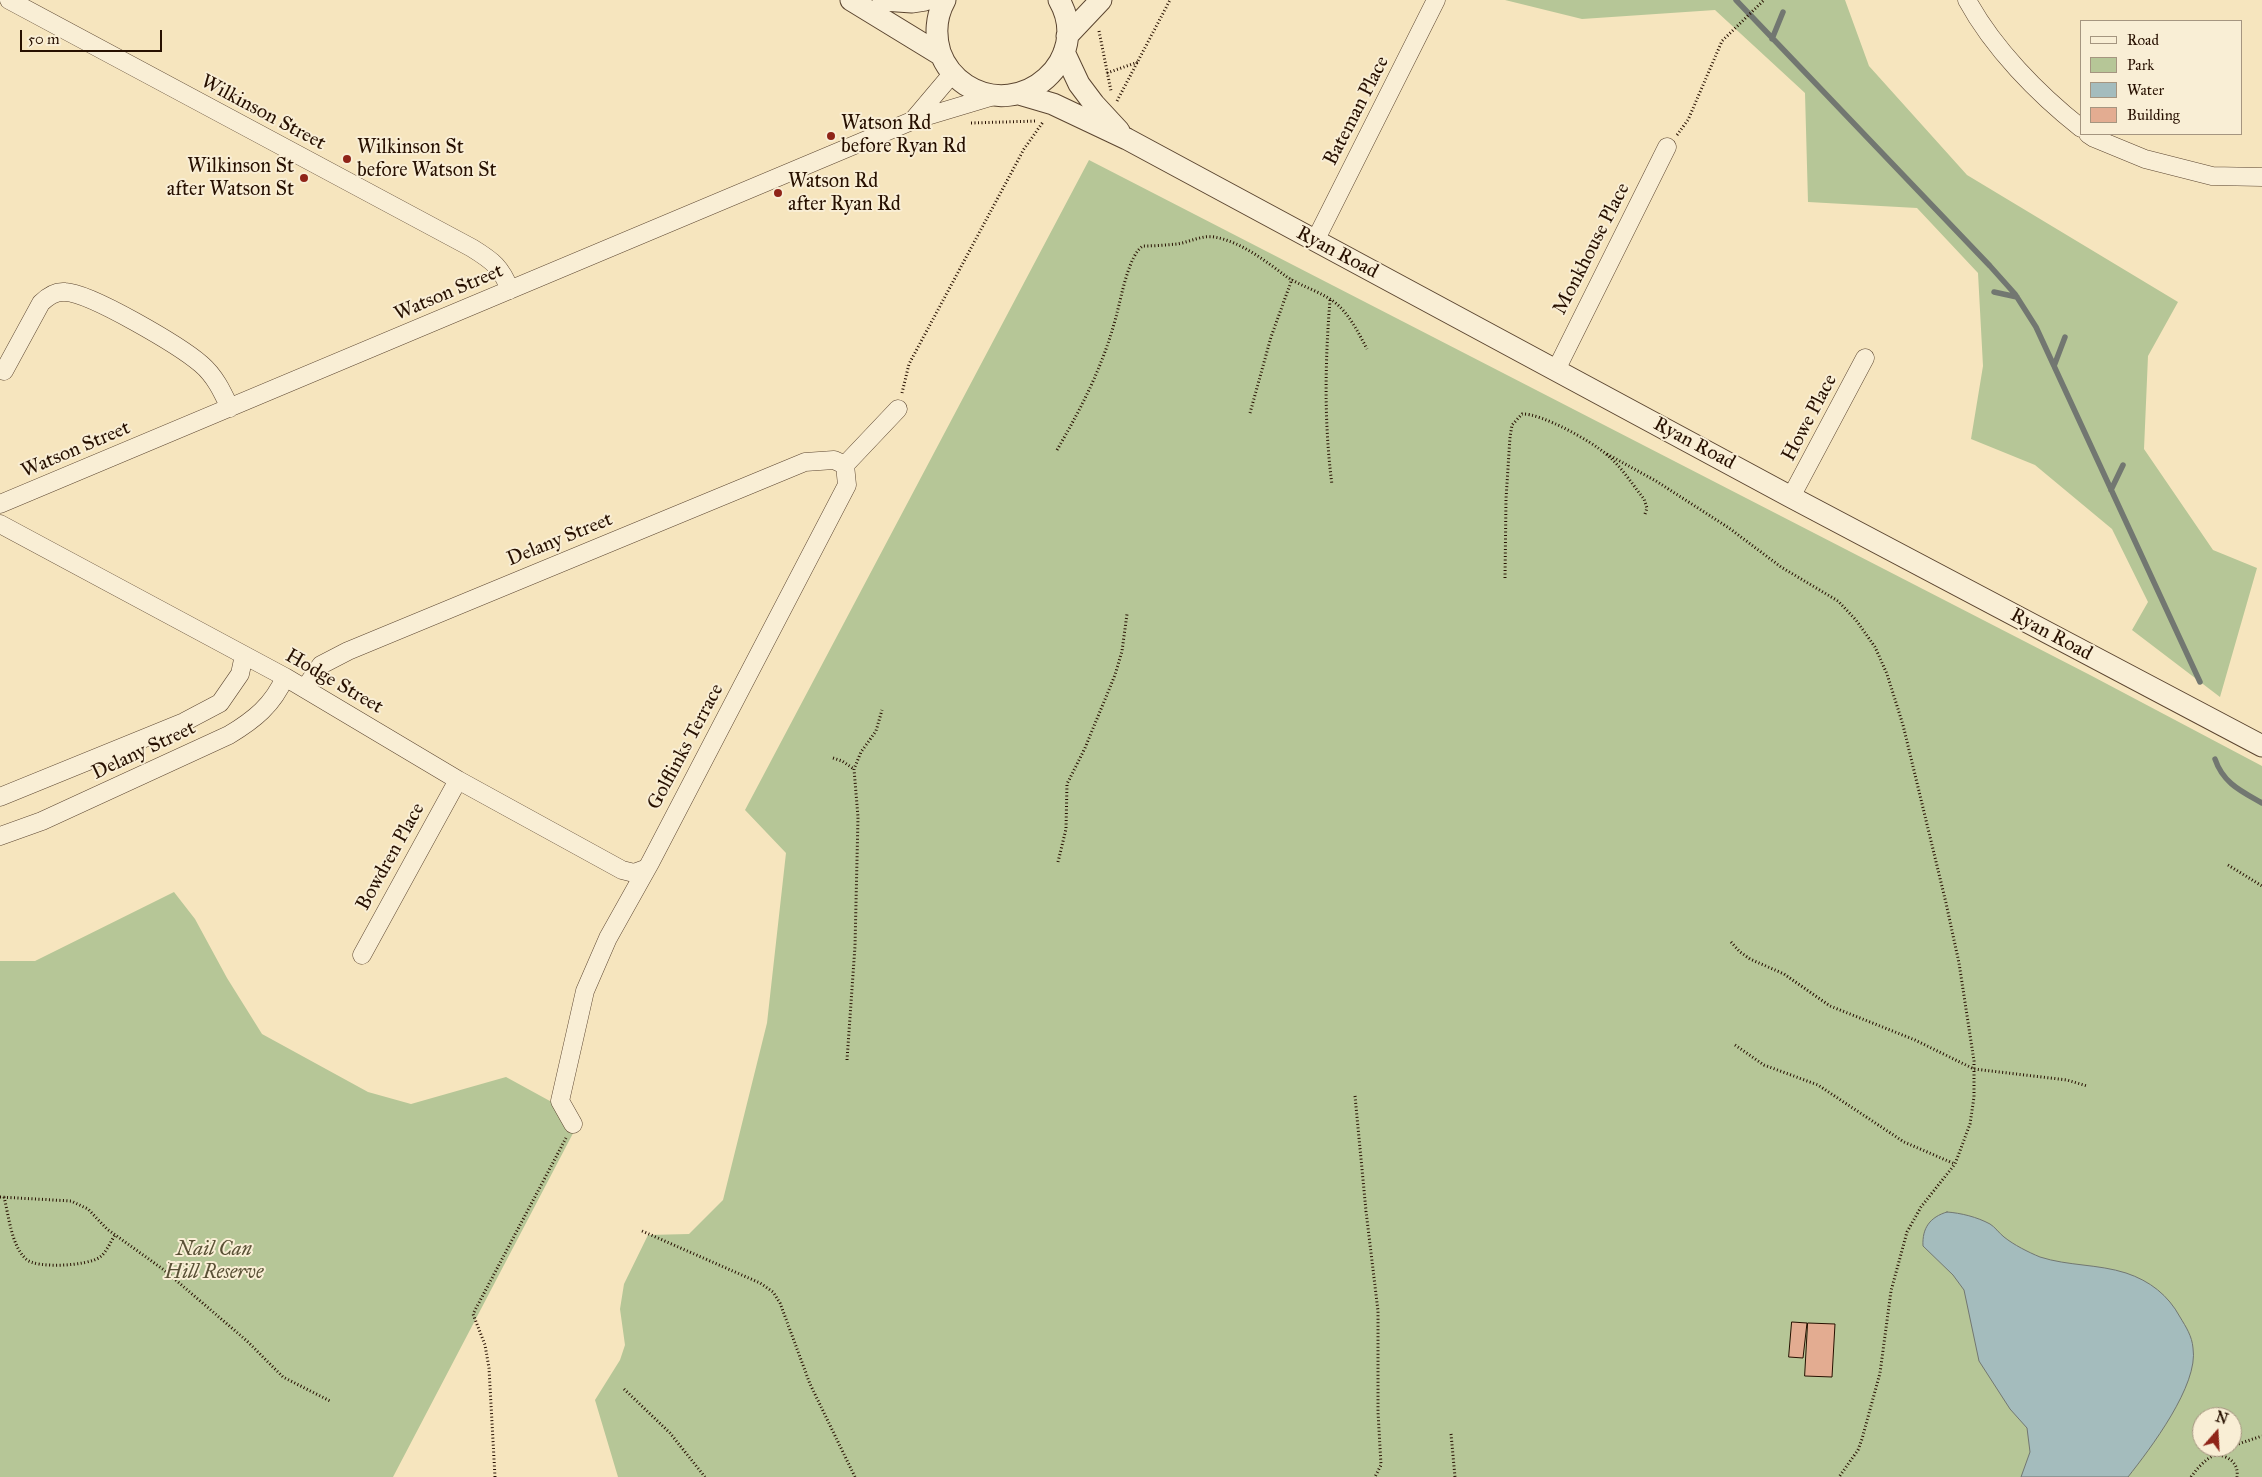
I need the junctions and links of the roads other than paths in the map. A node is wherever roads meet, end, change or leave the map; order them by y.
1 (10, 0) edge
2 (851, 0) edge
3 (883, 0) edge
4 (925, 0) edge
5 (945, 0) edge
6 (1059, 0) edge
7 (1102, 0) edge
8 (1436, 0) edge
9 (1968, 0) edge
10 (1066, 44) junction
11 (941, 55) junction
12 (952, 74) junction
13 (1019, 94) junction
14 (994, 96) junction
15 (914, 120) junction
16 (2080, 127) edge
17 (2090, 135) edge
18 (1127, 139) junction
19 (1667, 147) road end
20 (2262, 177) edge
21 (1315, 241) junction
22 (510, 290) junction
23 (1865, 358) dead end
24 (1556, 370) junction
25 (4, 371) dead end
26 (230, 408) junction
27 (898, 409) road end
28 (845, 465) junction
29 (1791, 497) junction
30 (0, 504) edge
31 (0, 524) edge
32 (244, 655) junction
33 (285, 677) junction
34 (305, 688) junction
35 (2262, 746) edge
36 (458, 780) junction
37 (0, 797) edge
38 (0, 836) edge
39 (645, 869) junction
40 (362, 955) dead end
41 (574, 1124) road end

1 - 22 street, Wilkinson Street
2 - 11 street
3 - 4 street
5 - 11 street
6 - 10 street, Ryan Road
7 - 10 street
8 - 21 street, Bateman Place
9 - 16 street
10 - 13 street
10 - 18 street, Ryan Road
11 - 12 street
12 - 14 street
12 - 15 street, Watson Street
13 - 14 street
13 - 18 street, Ryan Road
14 - 15 street, Watson Street
15 - 22 street, Watson Street
17 - 20 street
18 - 21 street, Ryan Road
19 - 24 street, Monkhouse Place
21 - 24 street, Ryan Road
22 - 26 street, Watson Street
23 - 29 street, Howe Place
24 - 29 street, Ryan Road
25 - 26 street
26 - 30 street, Watson Street
27 - 28 street
28 - 34 street, Delany Street
28 - 39 street, Golflinks Terrace
29 - 35 street, Ryan Road
31 - 32 street, Hodge Street
32 - 33 street, Hodge Street
32 - 37 street, Delany Street
33 - 34 street, Hodge Street
33 - 38 street, Delany Street
34 - 36 street, Hodge Street
36 - 39 street, Hodge Street
36 - 40 street, Bowdren Place
39 - 41 street, Golflinks Terrace

